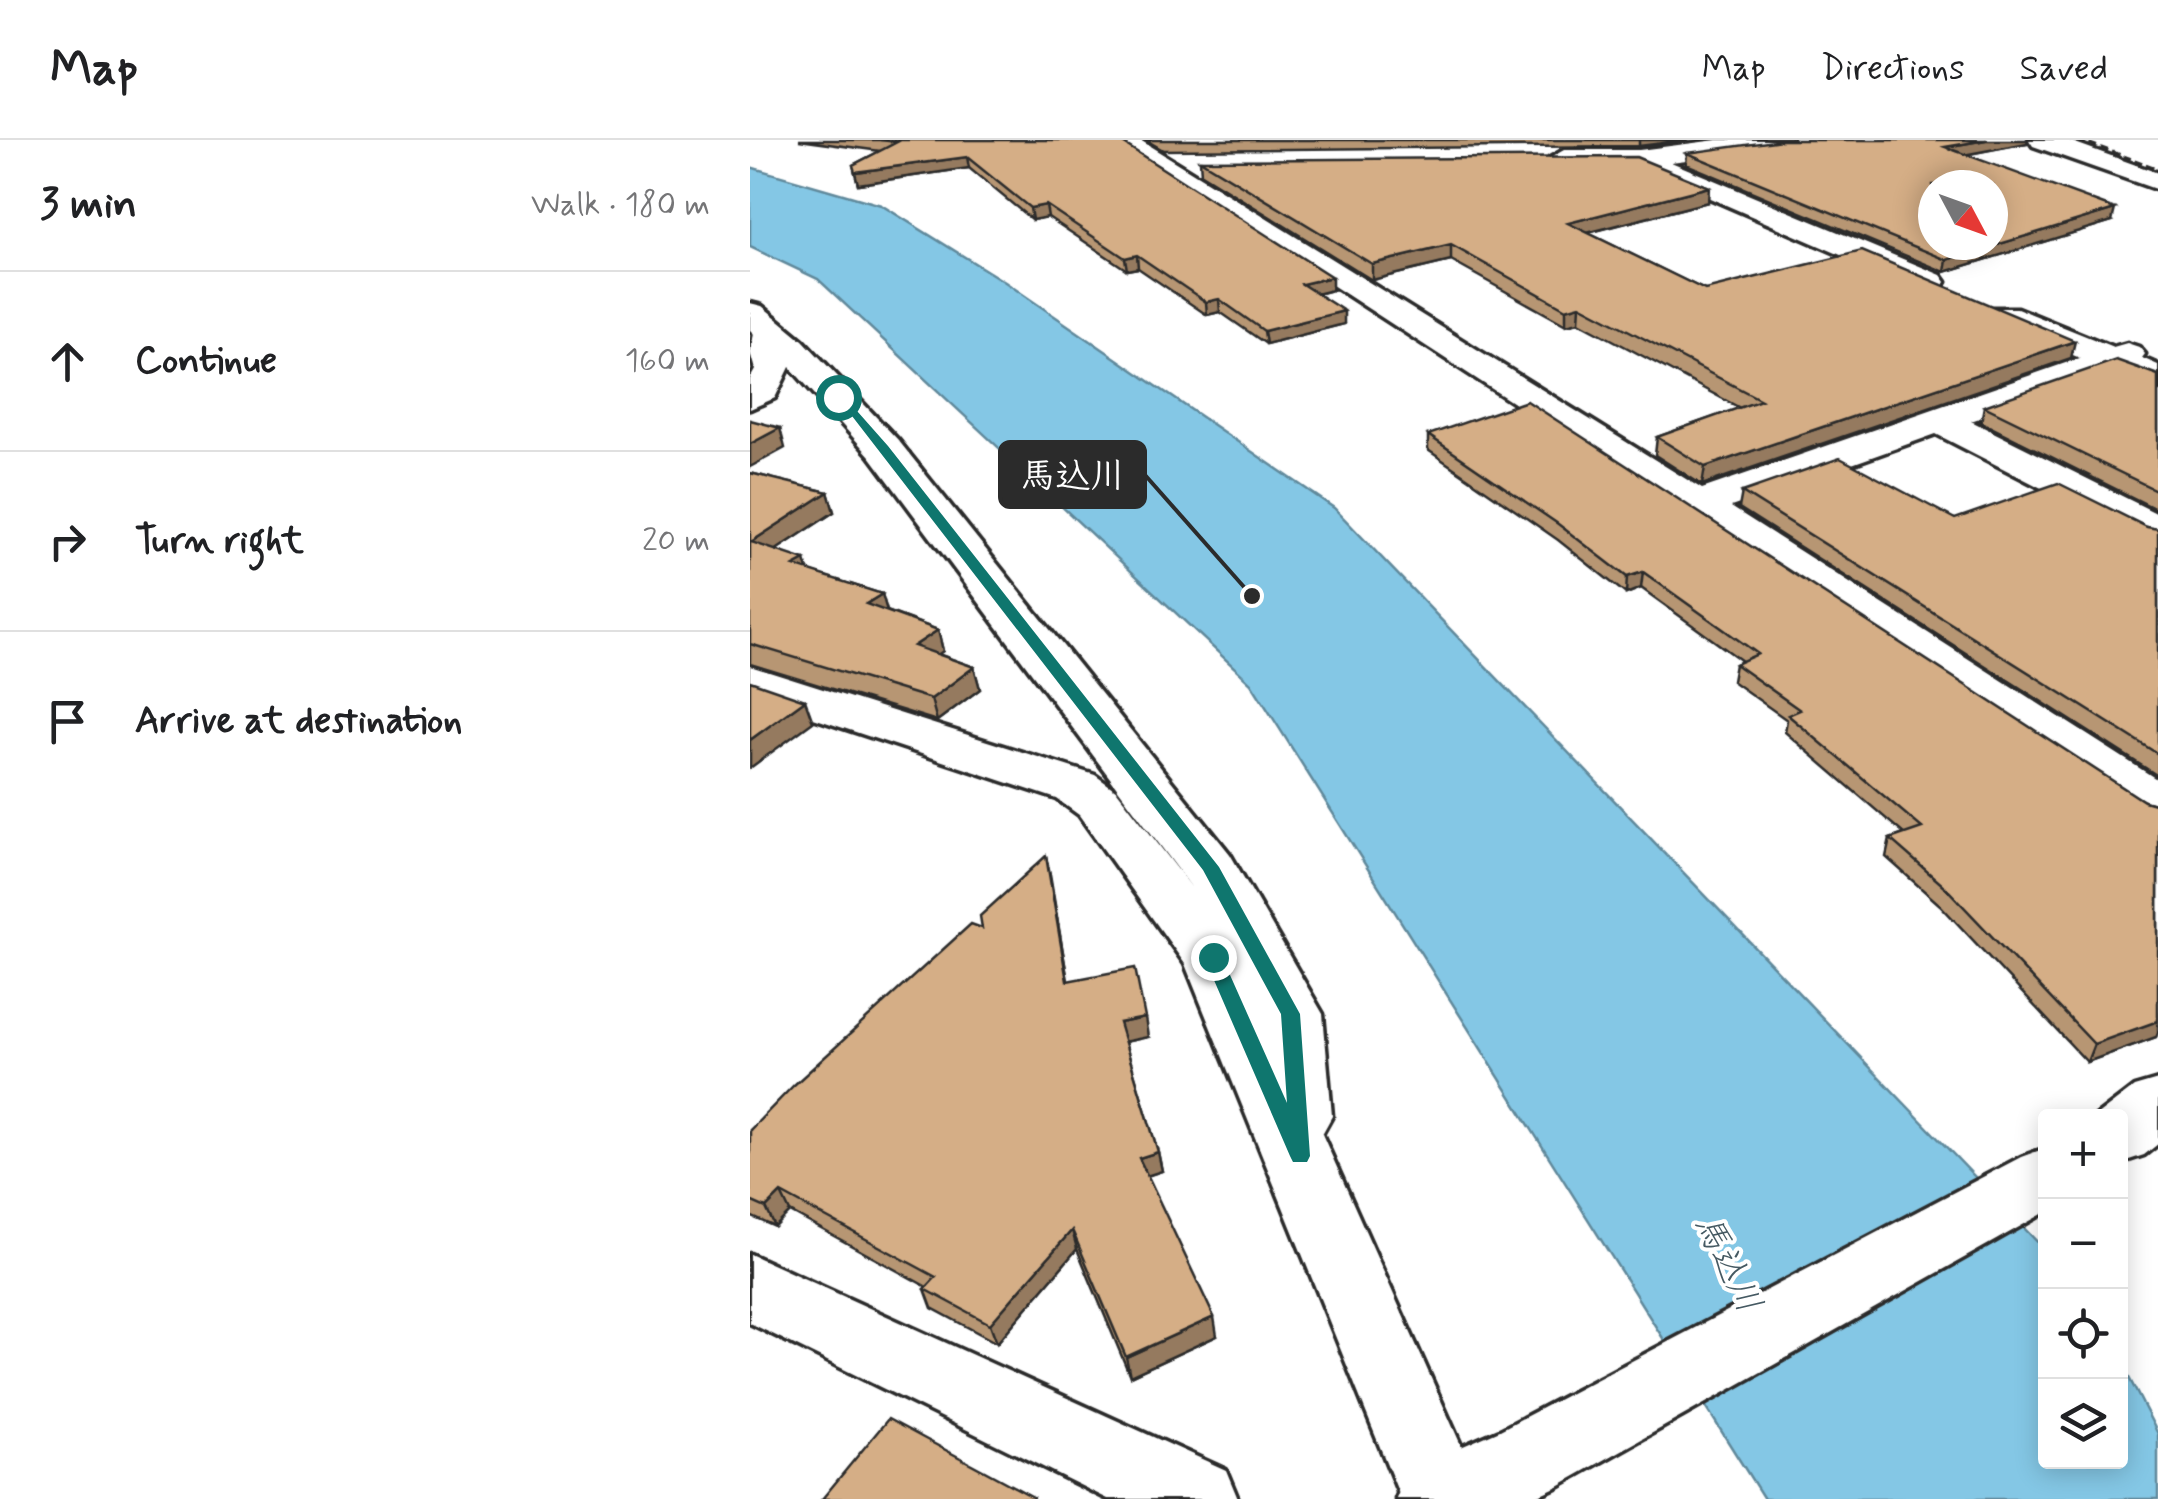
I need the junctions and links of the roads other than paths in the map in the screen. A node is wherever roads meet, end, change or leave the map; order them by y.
1 (1122, 140) edge
2 (1779, 140) edge
3 (2042, 140) edge
4 (1542, 158) edge
5 (1639, 158) junction
6 (2158, 182) edge
7 (762, 322) edge
8 (2158, 344) edge
9 (2114, 359) junction
10 (2158, 378) edge
11 (750, 398) edge
12 (1938, 420) junction
13 (1698, 504) junction
14 (2158, 532) edge
15 (750, 681) edge
16 (2158, 804) edge
17 (1300, 1156) junction
18 (2038, 1180) edge
19 (750, 1288) edge
20 (1441, 1498) edge
21 (1196, 1499) edge

1 - 13 street
2 - 5 street
3 - 6 street
4 - 5 street
5 - 9 street
7 - 11 street
7 - 17 street
8 - 9 street
9 - 10 street
9 - 12 street
12 - 13 street
12 - 14 street
13 - 16 street
15 - 17 street
17 - 20 street
18 - 20 street
19 - 21 street

